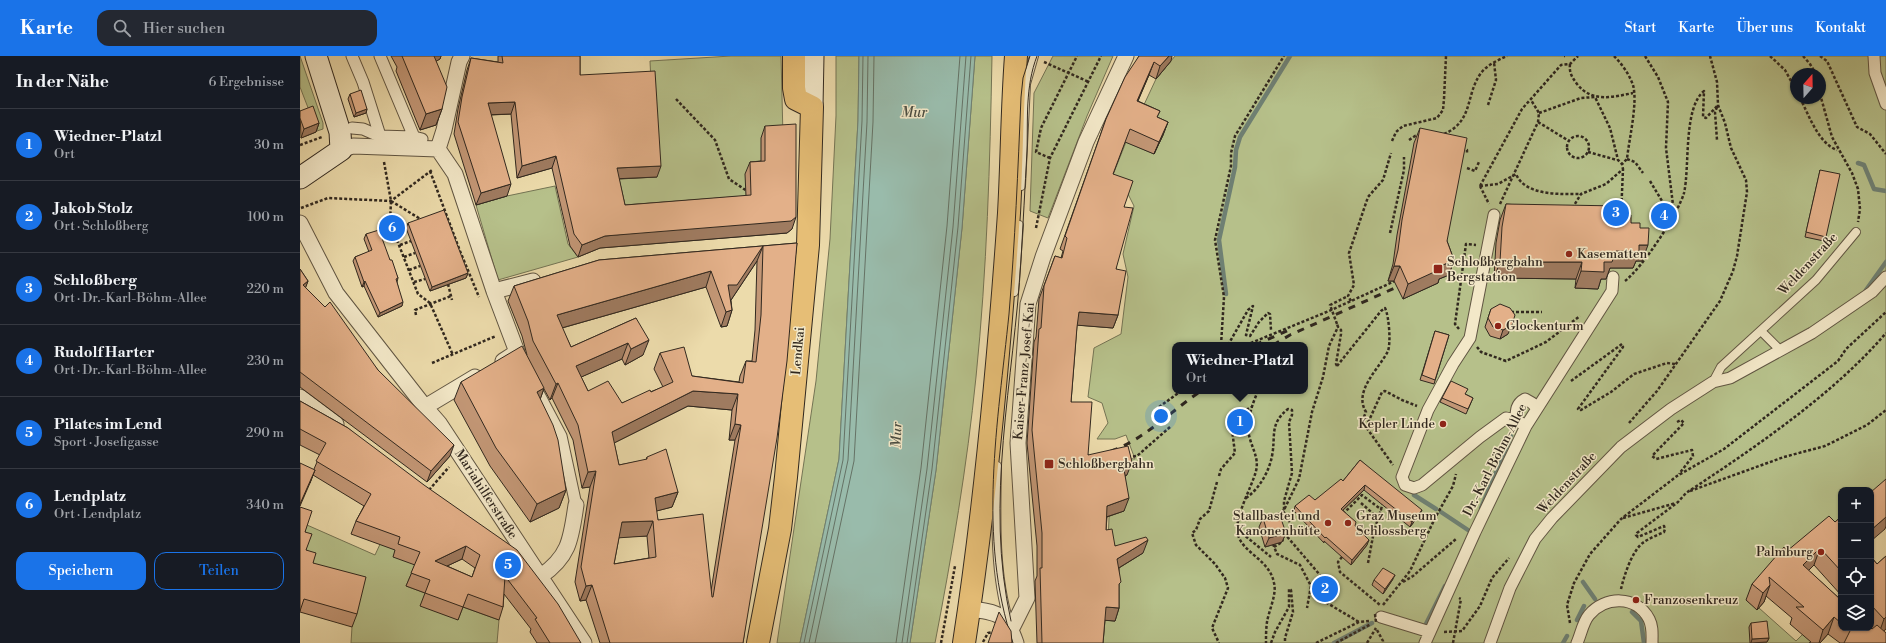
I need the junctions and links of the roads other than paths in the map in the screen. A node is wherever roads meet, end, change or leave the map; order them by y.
1 (316, 56) edge
2 (352, 56) edge
3 (380, 56) edge
4 (462, 56) edge
5 (794, 56) edge
6 (813, 56) edge
7 (1016, 56) edge
8 (1034, 56) edge
9 (1126, 56) edge
10 (1874, 56) edge
11 (1886, 104) edge
12 (812, 107) junction
13 (352, 128) dead end
14 (380, 139) junction
15 (438, 149) junction
16 (341, 150) junction
17 (300, 178) edge
18 (1020, 198) dead end
19 (1020, 214) dead end
20 (1494, 215) road end
21 (300, 223) edge
22 (1856, 232) road end
23 (549, 276) edge
24 (1613, 277) edge
25 (1886, 277) edge
26 (494, 291) junction
27 (1014, 297) dead end
28 (1761, 331) junction
29 (1781, 351) junction
30 (528, 374) edge
31 (1713, 382) junction
32 (300, 397) edge
33 (424, 407) junction
34 (1537, 408) junction
35 (1516, 420) junction
36 (1526, 426) junction
37 (1000, 427) dead end
38 (350, 435) edge
39 (998, 443) dead end
40 (998, 457) dead end
41 (576, 505) joint
42 (502, 542) edge
43 (521, 546) junction
44 (541, 576) junction
45 (969, 609) junction
46 (1377, 618) road end
47 (1010, 627) junction
48 (1430, 632) junction
49 (584, 643) edge
50 (758, 643) edge
51 (964, 643) edge
52 (1016, 643) edge
53 (1425, 643) edge
54 (1490, 643) edge
55 (1577, 643) edge
56 (1652, 643) edge

1 - 16 main road
2 - 14 street
3 - 14 street
4 - 15 street
5 - 12 main road
6 - 12 main road, Lendkai
7 - 45 main road
8 - 18 lane
9 - 47 street, Kaiser-Franz-Josef-Kai
10 - 11 street
12 - 50 main road, Lendkai
13 - 14 street
15 - 16 street
15 - 26 street
16 - 17 main road
19 - 27 lane
20 - 35 street
21 - 33 street, Mariahilferstraße
22 - 28 lane, Weldenstraße
23 - 26 street
24 - 34 street, Dr.-Karl-Böhm-Allee
25 - 29 street, Weldenstraße
26 - 33 street
28 - 29 lane
28 - 31 lane, Weldenstraße
29 - 31 street, Weldenstraße
30 - 41 street
31 - 54 street, Weldenstraße
32 - 38 street
33 - 43 street, Mariahilferstraße
34 - 35 street
34 - 36 street, Dr.-Karl-Böhm-Allee
35 - 36 street
36 - 48 street, Dr.-Karl-Böhm-Allee
37 - 39 lane
40 - 47 lane
41 - 44 street
42 - 43 street
43 - 44 street, Mariahilferstraße
44 - 49 street, Mariahilferstraße
45 - 47 street
45 - 51 main road
46 - 48 street
47 - 52 street
48 - 53 street, Dr.-Karl-Böhm-Allee
55 - 56 street

